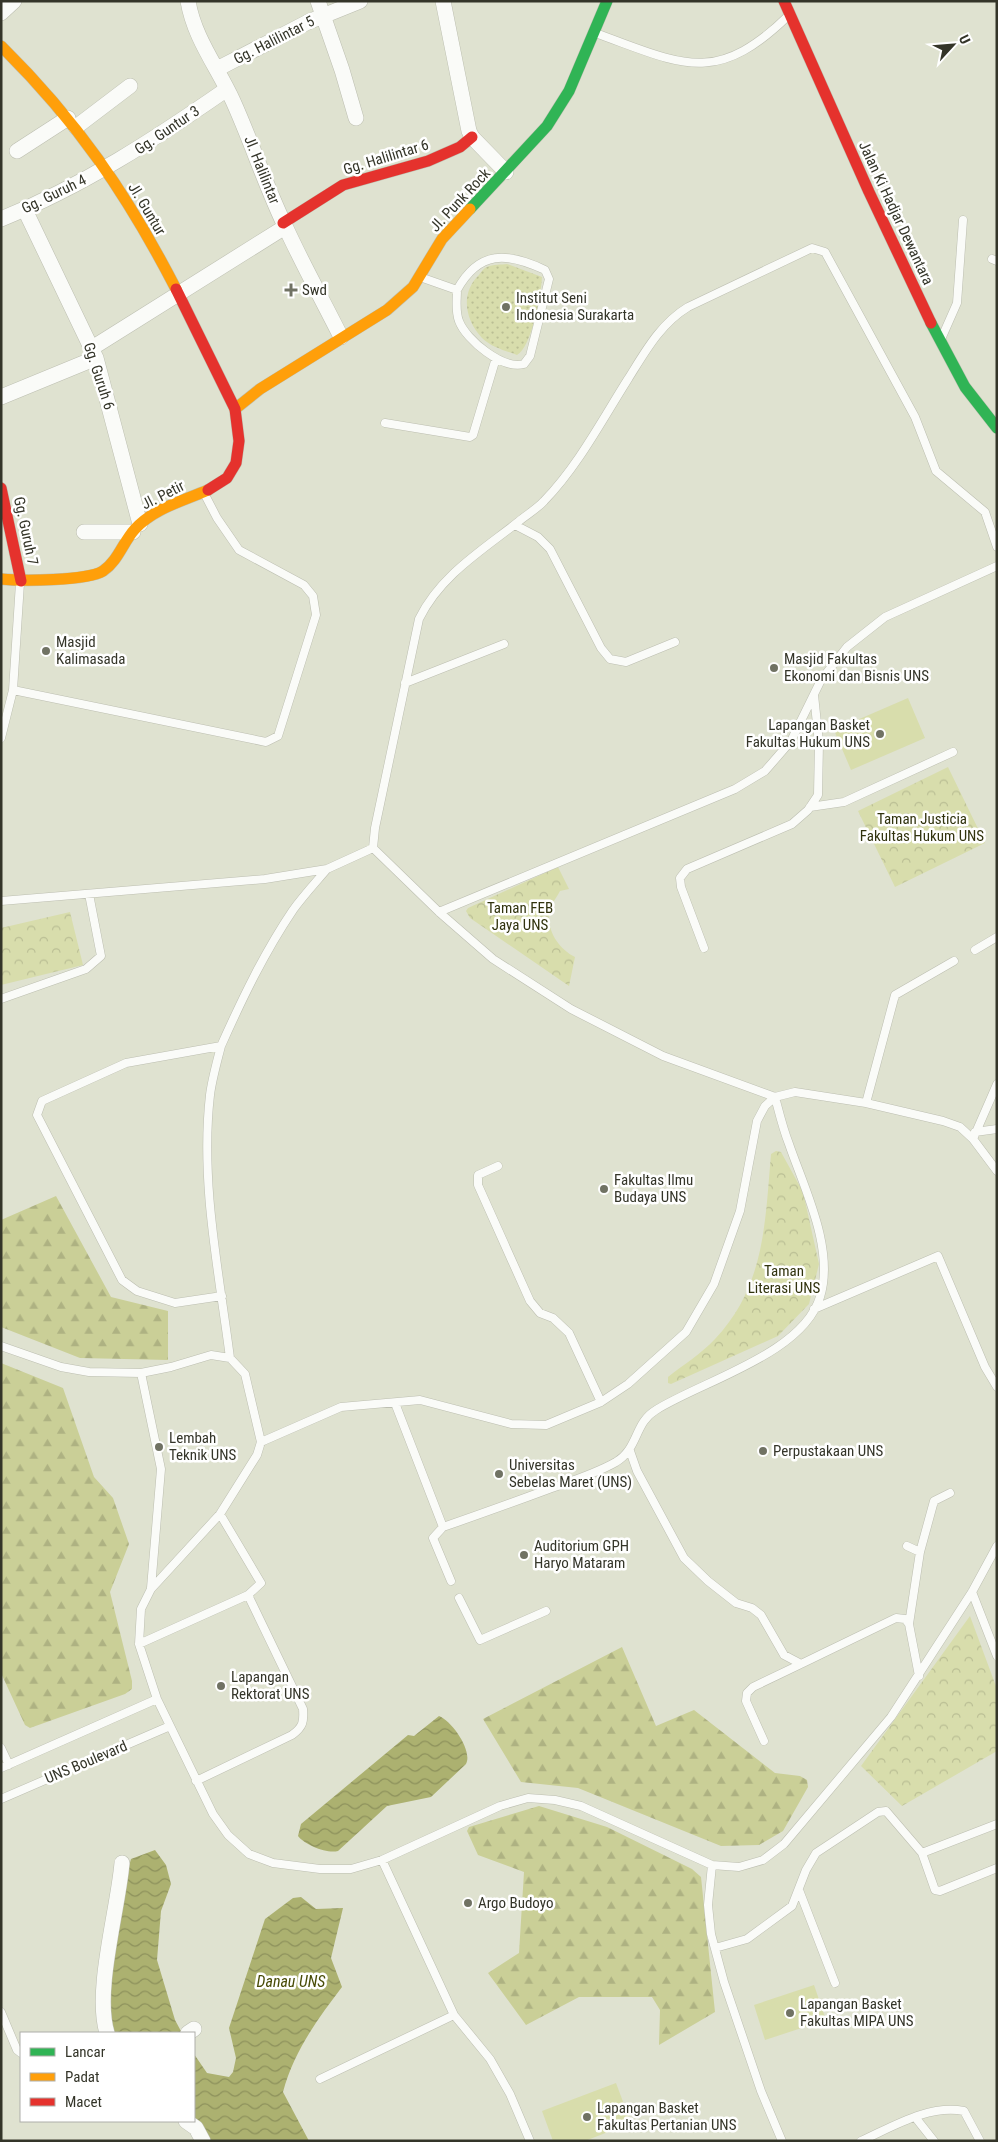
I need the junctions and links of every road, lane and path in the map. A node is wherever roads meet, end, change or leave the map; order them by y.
1 (14, 1) edge
2 (188, 1) edge
3 (360, 1) edge
4 (443, 1) edge
5 (607, 1) edge
6 (784, 1) edge
7 (320, 8) edge
8 (1, 13) edge
9 (790, 14) junction
10 (593, 32) junction
11 (1, 46) edge
12 (217, 69) junction
13 (130, 86) dead end
14 (227, 89) junction
15 (356, 118) dead end
16 (72, 123) junction
17 (472, 137) junction
18 (17, 151) dead end
19 (106, 168) junction
20 (506, 172) junction
21 (25, 210) junction
22 (1, 219) edge
23 (963, 220) dead end
24 (284, 225) junction
25 (420, 277) junction
26 (457, 290) junction
27 (179, 295) junction
28 (341, 337) junction
29 (940, 342) junction
30 (94, 353) junction
31 (496, 358) junction
32 (1, 397) edge
33 (235, 409) junction
34 (385, 423) dead end
35 (997, 428) edge
36 (1, 488) edge
37 (203, 492) junction
38 (515, 524) junction
39 (137, 528) junction
40 (84, 532) dead end
41 (997, 548) edge
42 (997, 566) edge
43 (1, 580) edge
44 (21, 581) junction
45 (675, 642) dead end
46 (504, 644) dead end
47 (405, 683) junction
48 (13, 690) junction
49 (814, 695) junction
50 (1, 738) edge
51 (953, 752) dead end
52 (810, 807) junction
53 (373, 848) junction
54 (327, 869) junction
55 (89, 894) junction
56 (1, 901) edge
57 (439, 912) junction
58 (997, 938) edge
59 (704, 948) dead end
60 (975, 950) dead end
61 (954, 961) dead end
62 (1, 998) edge
63 (221, 1046) junction
64 (997, 1084) edge
65 (775, 1097) junction
66 (866, 1103) junction
67 (997, 1129) edge
68 (974, 1135) junction
69 (498, 1166) dead end
70 (997, 1171) edge
71 (222, 1296) junction
72 (814, 1309) junction
73 (1, 1346) edge
74 (230, 1358) junction
75 (141, 1373) junction
76 (997, 1387) edge
77 (601, 1402) junction
78 (395, 1403) junction
79 (261, 1442) junction
80 (630, 1451) junction
81 (950, 1493) dead end
82 (220, 1514) junction
83 (443, 1528) junction
84 (907, 1546) dead end
85 (997, 1546) edge
86 (920, 1552) junction
87 (451, 1581) dead end
88 (151, 1589) junction
89 (972, 1592) junction
90 (248, 1594) junction
91 (459, 1598) dead end
92 (546, 1611) dead end
93 (909, 1624) junction
94 (139, 1644) junction
95 (997, 1656) edge
96 (802, 1664) junction
97 (919, 1676) junction
98 (157, 1699) junction
99 (170, 1726) junction
100 (764, 1740) dead end
101 (1, 1748) edge
102 (5, 1767) edge
103 (196, 1781) junction
104 (1, 1799) edge
105 (997, 1824) edge
106 (922, 1853) junction
107 (382, 1860) junction
108 (122, 1863) dead end
109 (712, 1865) junction
110 (997, 1868) edge
111 (798, 1890) junction
112 (715, 1948) junction
113 (835, 1983) dead end
114 (1, 2012) edge
115 (454, 2015) junction
116 (107, 2032) edge
117 (20, 2051) edge
118 (320, 2079) dead end
119 (915, 2117) junction
120 (187, 2122) edge
121 (876, 2138) edge
122 (203, 2141) edge
123 (530, 2141) edge
124 (782, 2141) edge
125 (861, 2141) edge
126 (934, 2141) edge
127 (980, 2141) edge

1 - 8 street
2 - 12 street, Jl. Halilintar
3 - 7 street, Gg. Halilintar 5
4 - 17 street
5 - 10 main road, Jl. Punk Rock
6 - 9 main road, Jalan Ki Hadjar Dewantara
7 - 12 street, Gg. Halilintar 5
7 - 15 street
9 - 10 lane
9 - 29 main road, Jalan Ki Hadjar Dewantara
10 - 20 main road, Jl. Punk Rock
11 - 16 main road, Jl. Guntur
12 - 14 street, Jl. Halilintar
13 - 16 street
14 - 19 street, Gg. Guntur 3
14 - 24 street, Jl. Halilintar
16 - 18 street
16 - 19 main road, Jl. Guntur
17 - 20 street
17 - 24 main road, Gg. Halilintar 6
19 - 21 street, Gg. Guruh 4
19 - 27 main road, Jl. Guntur
20 - 25 main road, Jl. Punk Rock
21 - 22 street, Gg. Guruh 4
21 - 30 street, Gg. Guruh 6
23 - 29 lane
24 - 27 street
24 - 28 street, Jl. Halilintar
25 - 26 lane
25 - 28 main road, Jl. Punk Rock
26 - 31 lane
26 - 31 lane
27 - 30 street
27 - 33 main road, Jl. Guntur
28 - 33 main road, Jl. Punk Rock
29 - 35 main road, Jalan Ki Hadjar Dewantara
30 - 32 street
30 - 39 street, Gg. Guruh 6
31 - 34 lane
33 - 37 main road, Jl. Petir
36 - 44 main road, Gg. Guruh 7
37 - 39 main road, Jl. Petir
37 - 48 lane
38 - 41 lane
38 - 45 lane
38 - 47 lane
39 - 40 street
39 - 44 main road, Jl. Petir
42 - 49 lane
43 - 44 main road, Jl. Petir
44 - 48 lane
46 - 47 lane
47 - 53 lane
48 - 50 lane
49 - 52 lane
49 - 57 lane
51 - 52 lane
52 - 59 lane
53 - 54 lane
53 - 57 lane
54 - 55 lane
54 - 63 lane
55 - 56 lane
55 - 62 lane
57 - 65 lane
58 - 60 lane
61 - 66 lane
63 - 71 lane
63 - 71 lane
64 - 68 lane
65 - 66 lane
65 - 72 lane
65 - 77 lane
66 - 68 lane
67 - 68 lane
68 - 70 lane
69 - 77 lane
71 - 74 lane
72 - 76 lane
72 - 80 lane
73 - 75 lane
74 - 75 lane
74 - 79 lane
75 - 88 lane
77 - 78 lane
78 - 79 lane
78 - 83 lane
79 - 82 lane
80 - 83 lane
80 - 96 lane
81 - 86 lane
82 - 88 lane
82 - 90 lane
83 - 87 lane
84 - 86 lane
85 - 89 lane
86 - 93 lane
88 - 94 lane
89 - 95 lane
89 - 97 lane
90 - 94 lane
90 - 103 lane
91 - 92 lane
93 - 96 lane
93 - 97 lane
94 - 98 lane
96 - 100 lane
97 - 109 lane
98 - 99 lane
98 - 102 lane, UNS Boulevard
99 - 103 lane
99 - 104 lane, UNS Boulevard
101 - 102 lane
103 - 107 lane
105 - 106 lane
106 - 110 lane
106 - 111 lane
107 - 109 lane
107 - 115 lane
108 - 116 street
109 - 112 lane
111 - 112 lane
111 - 113 lane
112 - 124 lane
114 - 117 lane
115 - 118 lane
115 - 123 lane
119 - 121 lane
119 - 126 lane
119 - 127 lane
120 - 122 street
121 - 125 lane

